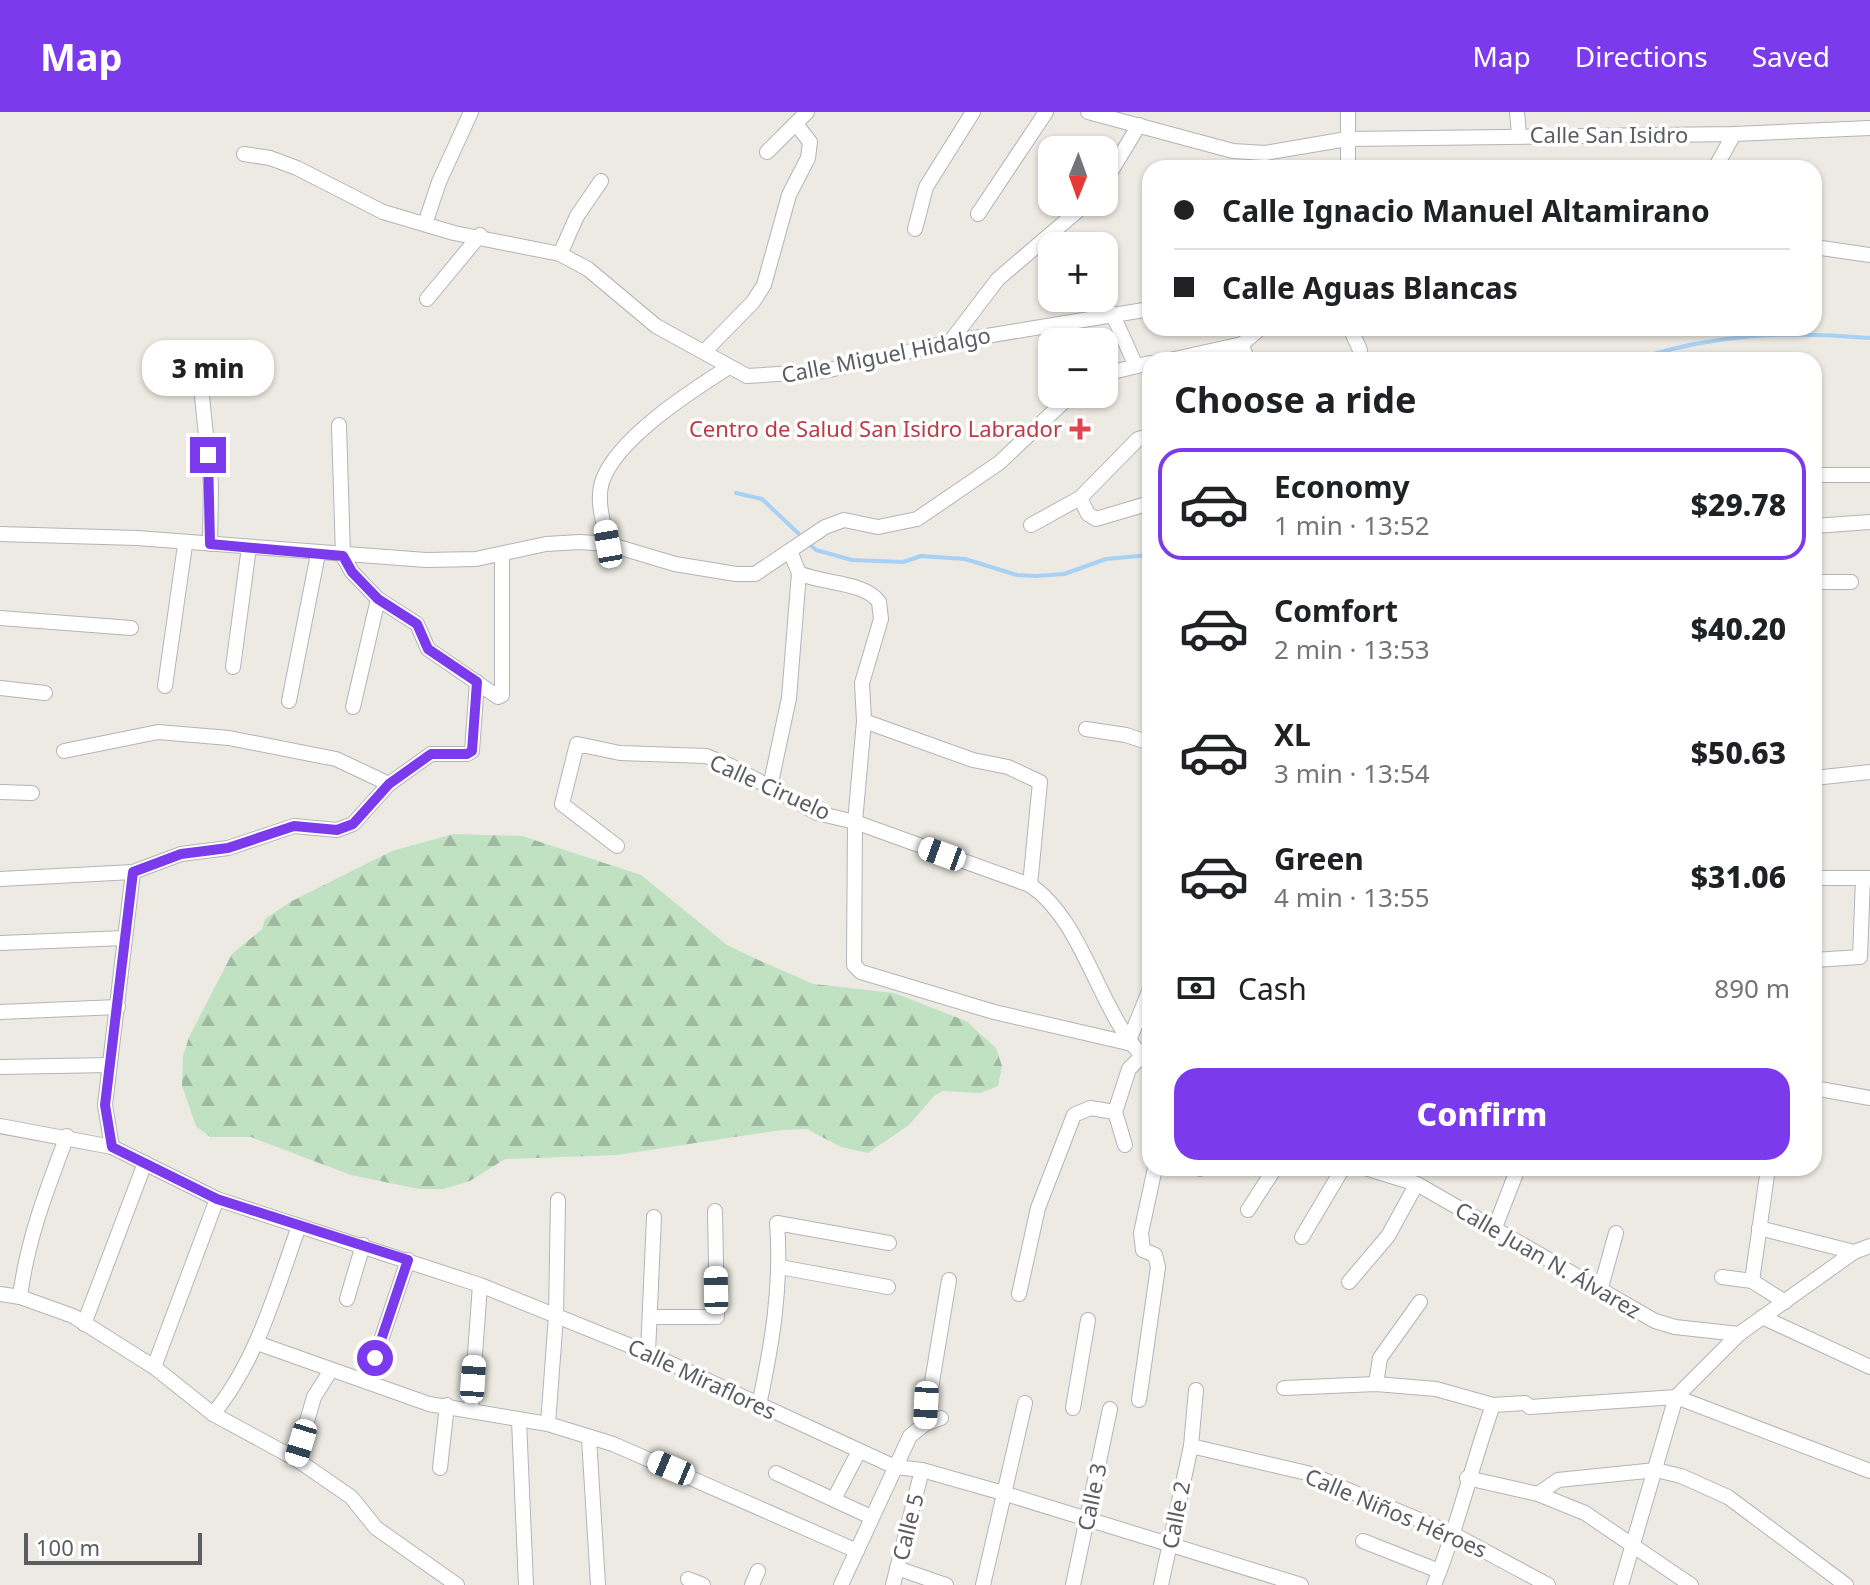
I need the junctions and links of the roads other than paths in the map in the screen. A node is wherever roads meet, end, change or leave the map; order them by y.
1 (471, 112) edge
2 (807, 112) edge
3 (973, 112) edge
4 (1046, 112) edge
5 (1088, 112) edge
6 (1348, 112) edge
7 (1517, 112) edge
8 (796, 124) junction
9 (1139, 125) junction
10 (1870, 128) edge
11 (1734, 134) junction
12 (1519, 135) junction
13 (1347, 139) junction
14 (767, 152) dead end
15 (244, 154) dead end
16 (1118, 160) edge
17 (1348, 160) edge
18 (1719, 160) edge
19 (601, 181) dead end
20 (978, 214) dead end
21 (1075, 216) edge
22 (425, 224) junction
23 (915, 229) dead end
24 (480, 235) junction
25 (1822, 248) edge
26 (560, 254) junction
27 (1870, 255) edge
28 (427, 299) dead end
29 (1142, 310) edge
30 (1112, 313) junction
31 (1252, 336) edge
32 (1354, 336) edge
33 (950, 342) junction
34 (1242, 344) junction
35 (1360, 350) dead end
36 (704, 352) junction
37 (1206, 352) edge
38 (1244, 352) edge
39 (1142, 363) edge
40 (1142, 365) edge
41 (729, 367) junction
42 (1118, 371) edge
43 (202, 396) dead end
44 (1057, 408) edge
45 (339, 425) dead end
46 (1142, 438) edge
47 (1822, 475) edge
48 (1870, 475) edge
49 (1080, 498) junction
50 (1142, 505) edge
51 (1870, 522) edge
52 (1031, 525) dead end
53 (1822, 525) edge
54 (0, 535) edge
55 (210, 544) junction
56 (608, 544) junction
57 (185, 545) junction
58 (249, 547) junction
59 (790, 551) junction
60 (318, 554) junction
61 (343, 556) junction
62 (502, 556) junction
63 (799, 573) junction
64 (1822, 582) edge
65 (1851, 582) dead end
66 (378, 599) junction
67 (0, 618) edge
68 (131, 628) dead end
69 (233, 667) dead end
70 (477, 682) junction
71 (165, 686) dead end
72 (0, 688) edge
73 (45, 693) dead end
74 (289, 701) dead end
75 (353, 707) dead end
76 (864, 721) junction
77 (1086, 729) dead end
78 (1142, 740) edge
79 (64, 751) dead end
80 (1870, 772) edge
81 (1822, 777) edge
82 (389, 784) junction
83 (770, 787) junction
84 (0, 792) edge
85 (32, 793) dead end
86 (855, 822) junction
87 (617, 846) dead end
88 (133, 872) junction
89 (1822, 878) edge
90 (1867, 878) edge
91 (0, 879) edge
92 (1030, 885) junction
93 (125, 938) junction
94 (0, 943) edge
95 (1822, 959) edge
96 (118, 1007) junction
97 (1142, 1009) edge
98 (0, 1012) edge
99 (1128, 1043) junction
100 (1142, 1055) edge
101 (1142, 1061) edge
102 (110, 1065) junction
103 (0, 1067) edge
104 (1822, 1089) edge
105 (1870, 1098) edge
106 (1115, 1112) junction
107 (0, 1126) edge
108 (67, 1136) junction
109 (1125, 1145) dead end
110 (112, 1147) junction
111 (145, 1163) junction
112 (1153, 1176) edge
113 (1270, 1176) edge
114 (1338, 1176) edge
115 (1389, 1176) edge
116 (1421, 1176) edge
117 (1515, 1176) edge
118 (1767, 1176) edge
119 (1417, 1185) junction
120 (217, 1199) junction
121 (558, 1200) dead end
122 (1248, 1210) dead end
123 (715, 1211) dead end
124 (654, 1217) dead end
125 (299, 1226) junction
126 (1759, 1228) junction
127 (1494, 1230) junction
128 (1616, 1233) dead end
129 (1302, 1237) dead end
130 (889, 1243) dead end
131 (363, 1245) junction
132 (1870, 1246) edge
133 (1854, 1252) junction
134 (408, 1260) junction
135 (780, 1267) junction
136 (1722, 1277) dead end
137 (949, 1280) dead end
138 (1752, 1281) junction
139 (1349, 1282) dead end
140 (480, 1285) junction
141 (888, 1287) dead end
142 (1600, 1291) junction
143 (0, 1294) edge
144 (1019, 1294) dead end
145 (20, 1297) junction
146 (347, 1299) dead end
147 (1420, 1302) dead end
148 (1785, 1302) junction
149 (556, 1316) junction
150 (652, 1317) junction
151 (1762, 1317) junction
152 (1088, 1320) dead end
153 (84, 1324) junction
154 (1739, 1334) junction
155 (257, 1343) junction
156 (648, 1353) junction
157 (154, 1367) junction
158 (1870, 1367) edge
159 (331, 1370) junction
160 (367, 1382) junction
161 (1376, 1384) junction
162 (1284, 1388) dead end
163 (1196, 1390) dead end
164 (1676, 1397) junction
165 (1139, 1400) dead end
166 (1025, 1403) dead end
167 (447, 1405) junction
168 (759, 1405) junction
169 (1493, 1405) junction
170 (1073, 1408) dead end
171 (1110, 1409) dead end
172 (471, 1410) junction
173 (213, 1414) junction
174 (941, 1418) dead end
175 (519, 1420) junction
176 (548, 1424) junction
177 (925, 1424) junction
178 (589, 1438) junction
179 (1191, 1446) junction
180 (859, 1451) junction
181 (296, 1459) junction
182 (895, 1467) junction
183 (440, 1468) dead end
184 (922, 1470) junction
185 (1656, 1470) junction
186 (1870, 1471) edge
187 (776, 1473) dead end
188 (1467, 1478) junction
189 (1003, 1493) junction
190 (1538, 1494) junction
191 (834, 1499) junction
192 (871, 1517) junction
193 (1088, 1522) junction
194 (1453, 1534) junction
195 (1363, 1541) dead end
196 (1632, 1544) junction
197 (1170, 1547) junction
198 (857, 1551) junction
199 (897, 1568) junction
200 (1436, 1578) edge
201 (688, 1579) dead end
202 (457, 1585) edge
203 (526, 1585) edge
204 (598, 1585) edge
205 (703, 1585) edge
206 (841, 1585) edge
207 (893, 1585) edge
208 (946, 1585) edge
209 (983, 1585) edge
210 (1073, 1585) edge
211 (1161, 1585) edge
212 (1301, 1585) edge
213 (1548, 1585) edge
214 (1621, 1585) edge
215 (1691, 1585) edge
216 (1846, 1585) edge

1 - 22 street
2 - 8 street
3 - 23 street
4 - 20 street
5 - 9 street, Calle San Isidro
6 - 13 street
7 - 12 street
8 - 14 street
8 - 36 street
9 - 13 street, Calle San Isidro
9 - 16 street
10 - 11 street, Calle San Isidro
11 - 12 street, Calle San Isidro
11 - 18 street
12 - 13 street, Calle San Isidro
13 - 17 street
15 - 22 street, Calle Miguel Hidalgo
19 - 26 street
21 - 33 street
22 - 24 street, Calle Miguel Hidalgo
24 - 26 street, Calle Miguel Hidalgo
24 - 28 street
25 - 27 street
26 - 36 street, Calle Miguel Hidalgo
29 - 30 street, Calle Miguel Hidalgo
30 - 33 street, Calle Miguel Hidalgo
30 - 39 street
31 - 34 street
32 - 35 street
33 - 41 street, Calle Miguel Hidalgo
34 - 37 street
34 - 38 street
36 - 41 street, Calle Miguel Hidalgo
40 - 42 street
41 - 56 street
43 - 55 street
44 - 59 street
45 - 61 street
46 - 49 street
47 - 48 street
49 - 50 street
49 - 52 street
51 - 53 street
54 - 57 street
55 - 57 street
55 - 58 street
56 - 59 street
56 - 62 street
57 - 71 street
58 - 60 street
58 - 69 street
59 - 63 street
60 - 61 street
60 - 74 street
61 - 62 street
61 - 66 street
62 - 70 street
63 - 76 street
63 - 83 street
64 - 65 street
66 - 70 street
66 - 75 street
67 - 68 street
70 - 82 street
72 - 73 street
76 - 86 street
76 - 92 street
77 - 78 street
79 - 82 street
80 - 81 street
82 - 88 street
83 - 86 street, Calle Ciruelo
83 - 87 street, Calle Ciruelo
84 - 85 street
86 - 92 street, Calle Ciruelo
86 - 99 street
88 - 91 street
88 - 93 street
89 - 90 street
90 - 95 street
92 - 99 street
93 - 94 street
93 - 96 street
96 - 98 street
96 - 102 street
97 - 99 street
99 - 100 street
101 - 106 street
102 - 103 street
102 - 110 street
104 - 105 street
106 - 109 street
106 - 144 street
107 - 108 street, Calle Miraflores
108 - 110 street, Calle Miraflores
108 - 145 street
110 - 111 street, Calle Miraflores
111 - 120 street, Calle Miraflores
111 - 153 street
112 - 165 street
113 - 122 street
114 - 129 street
115 - 119 street, Calle Juan N. Álvarez
116 - 119 street
117 - 127 street
118 - 126 street
119 - 127 street, Calle Juan N. Álvarez
119 - 139 street
120 - 125 street, Calle Miraflores
120 - 157 street
121 - 149 street
123 - 150 street
124 - 150 street
125 - 131 street, Calle Miraflores
125 - 155 street
126 - 133 street
126 - 138 street
127 - 142 street, Calle Juan N. Álvarez
128 - 142 street
130 - 135 street
131 - 134 street, Calle Miraflores
131 - 146 street
132 - 133 street
133 - 148 street
134 - 140 street, Calle Miraflores
134 - 160 street
135 - 141 street
135 - 168 street
136 - 138 street
137 - 177 street
138 - 148 street
140 - 149 street, Calle Miraflores
140 - 172 street
142 - 154 street, Calle Juan N. Álvarez
143 - 145 street
145 - 153 street
147 - 161 street
148 - 151 street
149 - 156 street, Calle Miraflores
149 - 176 street
150 - 156 street
151 - 154 street
151 - 158 street
152 - 170 street
153 - 157 street
154 - 164 street
155 - 159 street
155 - 173 street
156 - 168 street, Calle Miraflores
157 - 173 street
159 - 160 street
159 - 181 street
160 - 167 street
161 - 162 street
161 - 169 street
163 - 179 street, Calle 2
164 - 169 street
164 - 185 street
164 - 186 street
166 - 189 street
167 - 172 street
167 - 183 street
168 - 180 street, Calle Miraflores
169 - 188 street
171 - 193 street, Calle 3
172 - 175 street
173 - 181 street
174 - 177 street
175 - 176 street
175 - 203 street
176 - 178 street
177 - 182 street
178 - 198 street
178 - 204 street
179 - 194 street, Calle Niños Héroes
179 - 197 street, Calle 2
180 - 182 street, Calle Miraflores
180 - 191 street
181 - 202 street
182 - 184 street, Calle Miraflores
182 - 192 street
184 - 189 street, Calle Miraflores
184 - 199 street, Calle 5
185 - 190 street
185 - 196 street
185 - 216 street
187 - 191 street
188 - 190 street
188 - 194 street
189 - 193 street, Calle Miraflores
189 - 209 street
190 - 196 street
191 - 192 street
192 - 198 street
193 - 197 street, Calle Miraflores
193 - 210 street, Calle 3
194 - 200 street
194 - 213 street, Calle Niños Héroes
195 - 200 street
196 - 214 street
196 - 215 street
197 - 211 street, Calle 2
197 - 212 street, Calle Miraflores
198 - 206 street
199 - 207 street, Calle 5
199 - 208 street
201 - 205 street

